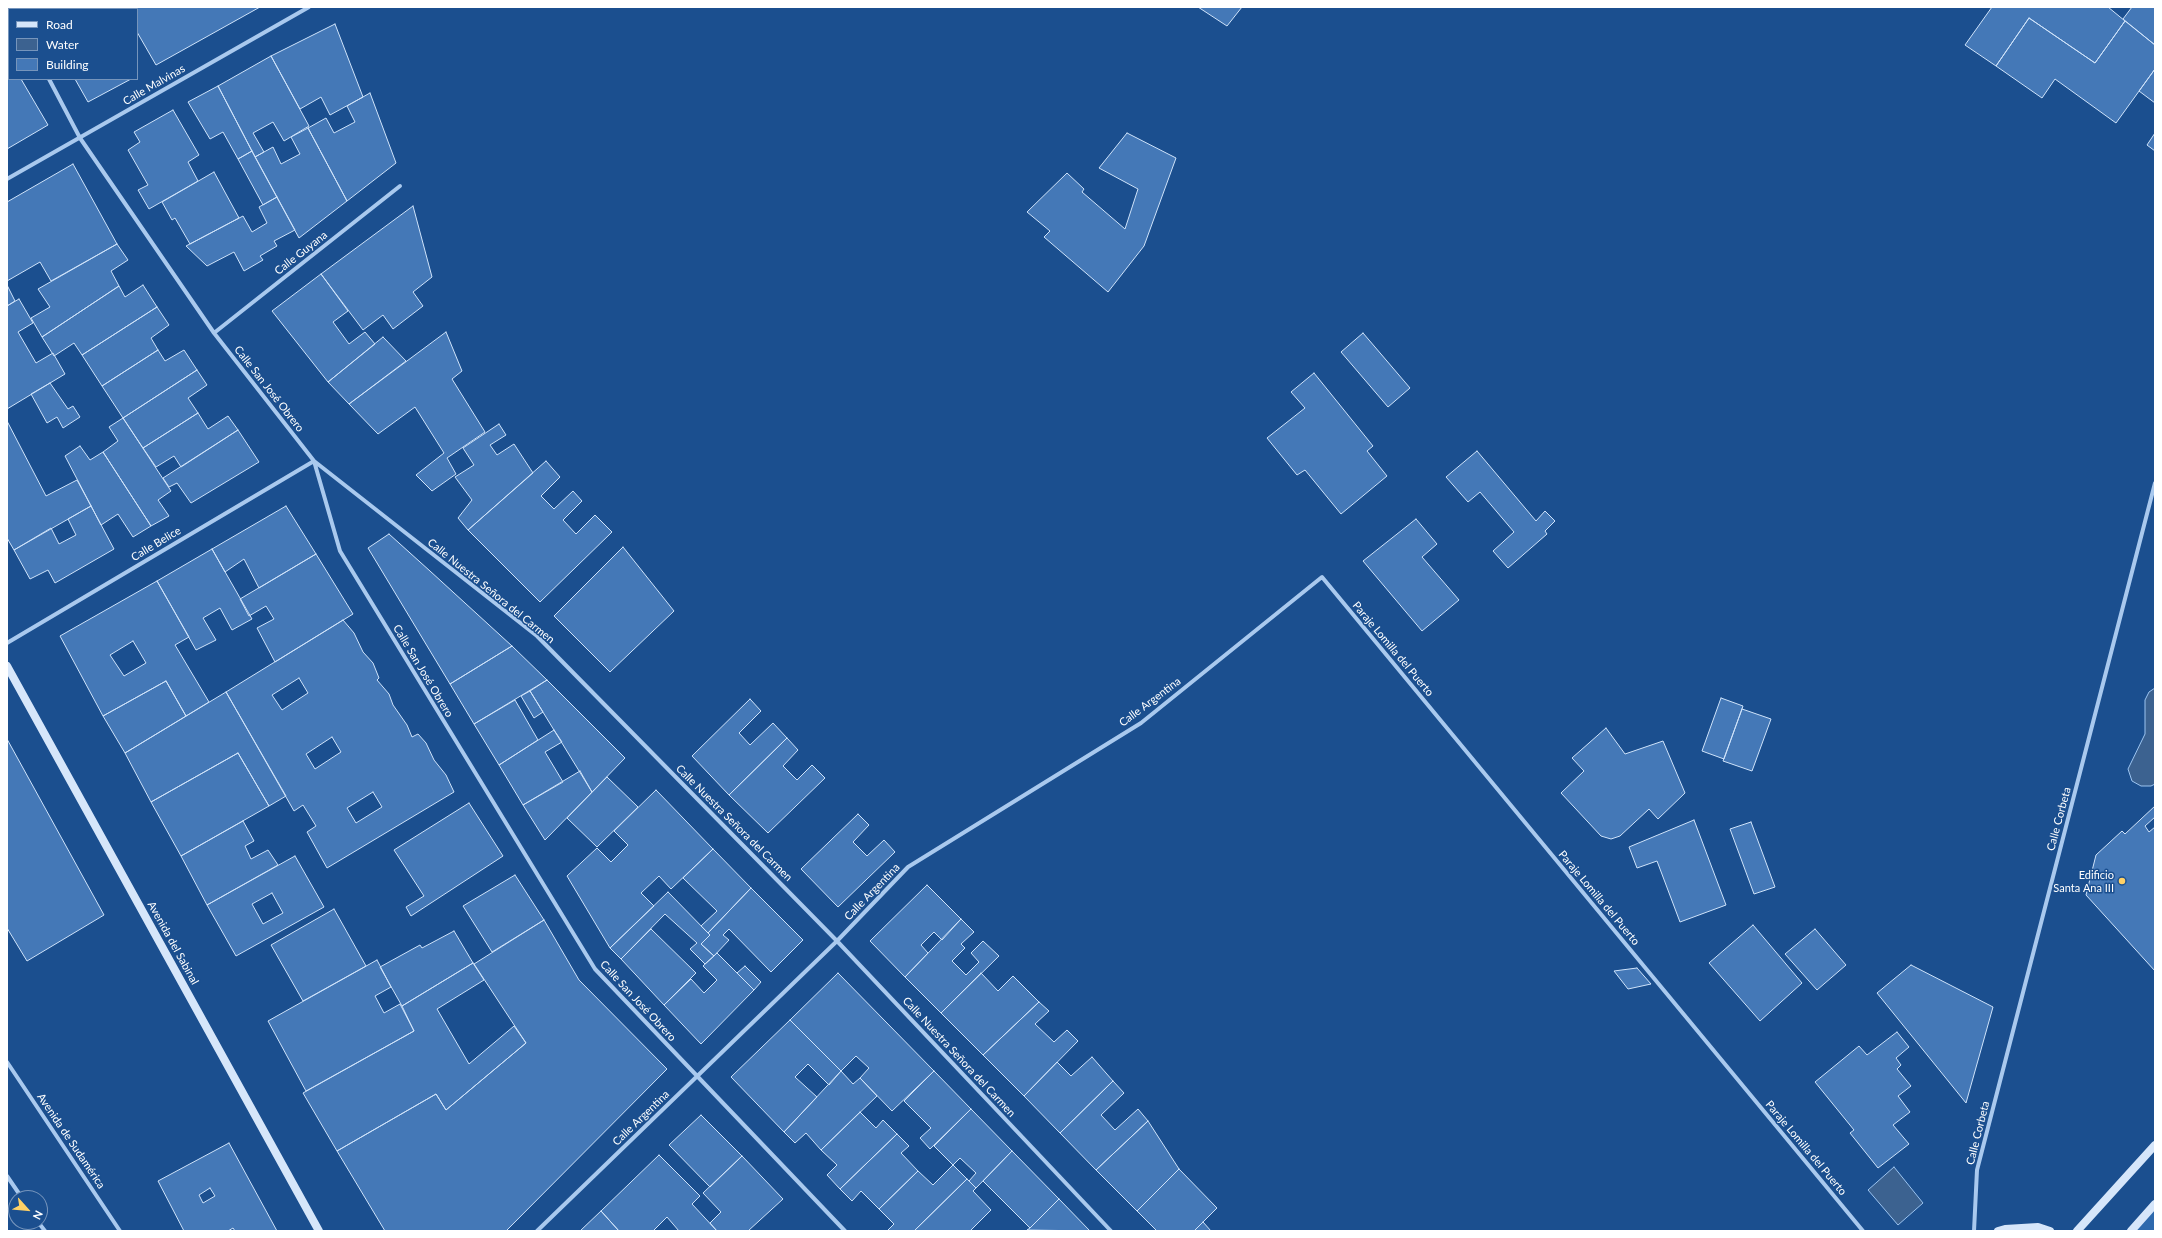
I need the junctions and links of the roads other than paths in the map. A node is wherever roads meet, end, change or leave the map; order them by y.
1 (309, 7) edge
2 (50, 80) edge
3 (80, 138) junction
4 (7, 179) edge
5 (400, 186) dead end
6 (214, 333) junction
7 (314, 461) junction
8 (2155, 483) edge
9 (1322, 577) joint
10 (7, 643) edge
11 (7, 666) edge
12 (837, 941) junction
13 (7, 1062) edge
14 (697, 1077) junction
15 (2155, 1146) edge
16 (7, 1176) edge
17 (17, 1190) edge
18 (2155, 1204) edge
19 (120, 1231) edge
20 (319, 1231) edge
21 (537, 1231) edge
22 (845, 1231) edge
23 (1111, 1231) edge
24 (1863, 1231) edge
25 (1974, 1231) edge
26 (1998, 1231) edge
27 (2050, 1231) edge
28 (2077, 1231) edge
29 (2131, 1231) edge

1 - 3 street, Calle Malvinas
2 - 3 street, Calle San José Obrero
3 - 4 street, Calle Malvinas
3 - 6 street, Calle San José Obrero
5 - 6 street, Calle Guyana
6 - 7 street, Calle San José Obrero
7 - 10 street, Calle Belice
7 - 12 street, Calle Nuestra Señora del Carmen
7 - 14 street, Calle San José Obrero
8 - 25 street, Calle Corbeta
9 - 12 street, Calle Argentina
9 - 24 street, Paraje Lomilla del Puerto
11 - 20 street, Avenida del Sabinal
12 - 14 street, Calle Argentina
12 - 23 street, Calle Nuestra Señora del Carmen
13 - 19 street, Avenida de Sudamérica
14 - 21 street, Calle Argentina
14 - 22 street, Calle San José Obrero
15 - 28 street
16 - 17 street
18 - 29 street
26 - 27 street

